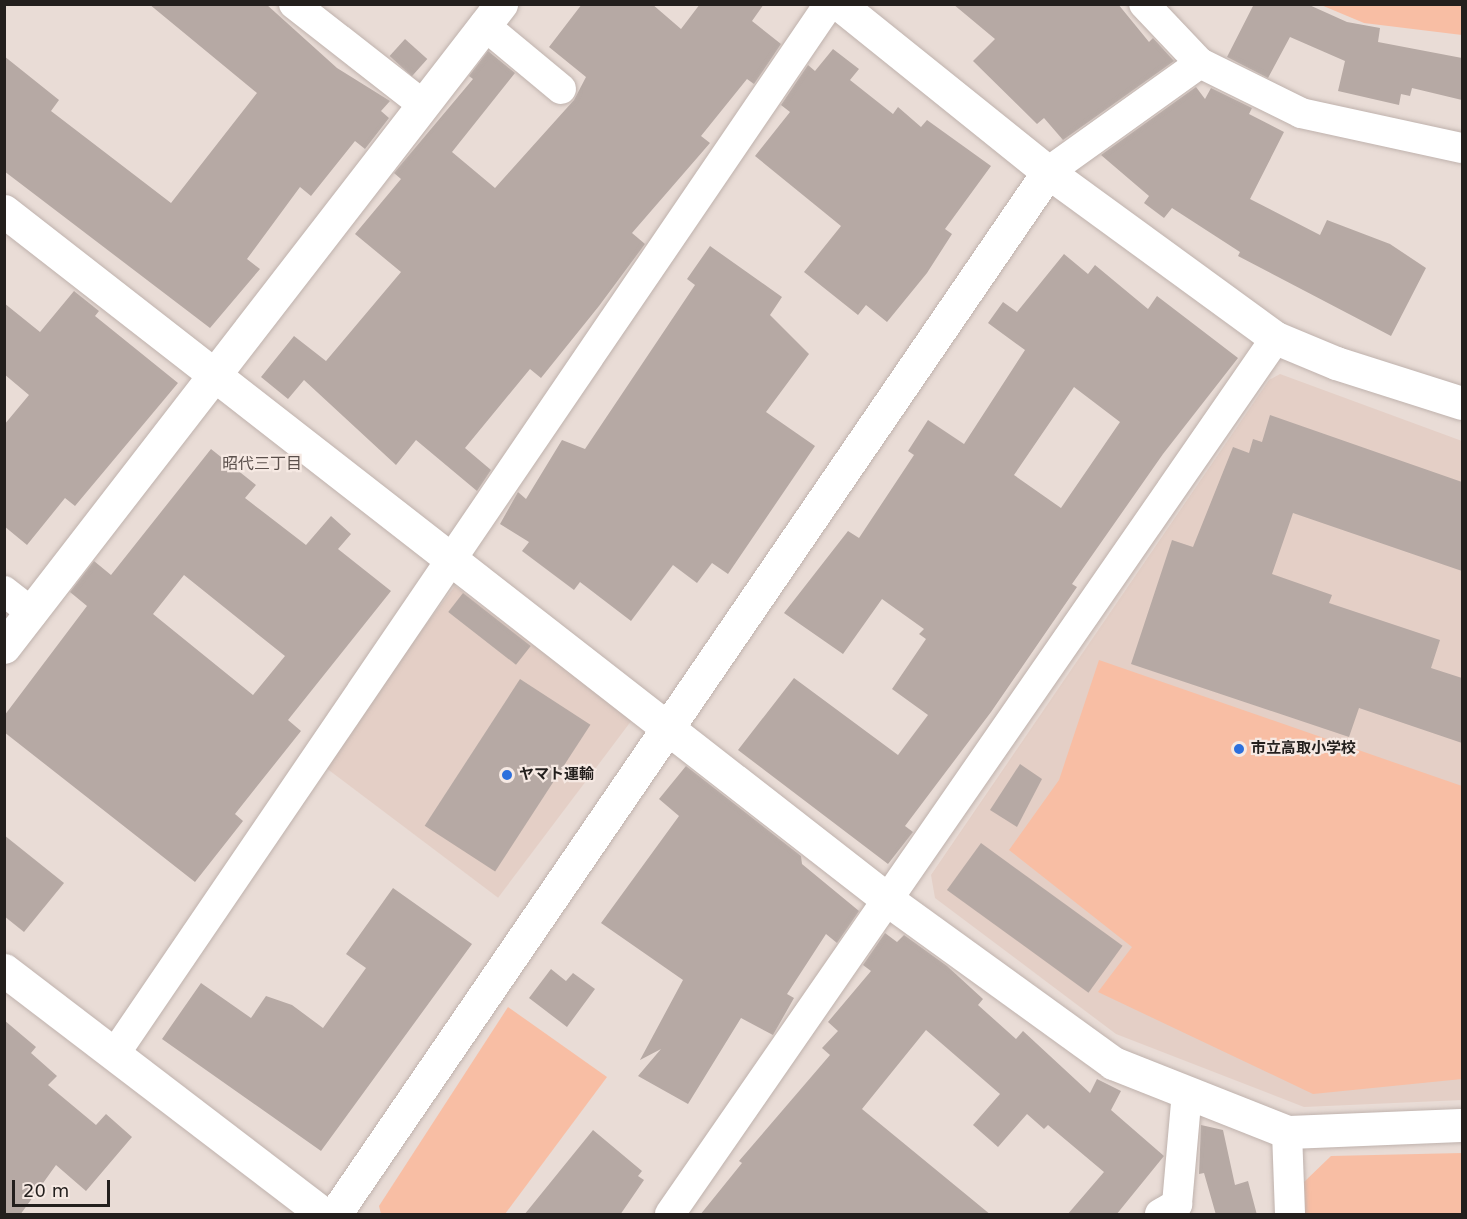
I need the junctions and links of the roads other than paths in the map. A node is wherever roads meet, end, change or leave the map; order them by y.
1 (294, 4) edge
2 (829, 4) edge
3 (839, 4) edge
4 (1144, 4) edge
5 (493, 15) edge
6 (1200, 63) junction
7 (561, 89) dead end
8 (422, 104) junction
9 (1462, 148) edge
10 (1048, 172) junction
11 (4, 211) edge
12 (1276, 338) junction
13 (213, 373) junction
14 (1462, 404) edge
15 (452, 558) junction
16 (4, 591) edge
17 (32, 613) junction
18 (4, 647) edge
19 (670, 725) junction
20 (888, 900) junction
21 (4, 970) edge
22 (114, 1055) junction
23 (1187, 1092) junction
24 (1462, 1125) edge
25 (1287, 1132) junction
26 (672, 1214) edge
27 (322, 1215) edge
28 (335, 1215) edge
29 (1160, 1215) edge
30 (1290, 1215) edge

1 - 8 street
2 - 15 street
3 - 10 street
4 - 6 street
5 - 7 street
5 - 8 street
6 - 9 street
6 - 10 street
8 - 13 street
10 - 12 street
10 - 19 street
11 - 13 street
12 - 14 street
12 - 20 street
13 - 15 street
13 - 17 street
15 - 19 street
15 - 22 street
16 - 17 street
17 - 18 street
19 - 20 street
19 - 28 street
20 - 23 street
20 - 26 street
21 - 22 street
22 - 27 street
23 - 25 street
23 - 29 street
24 - 25 street
25 - 30 street

